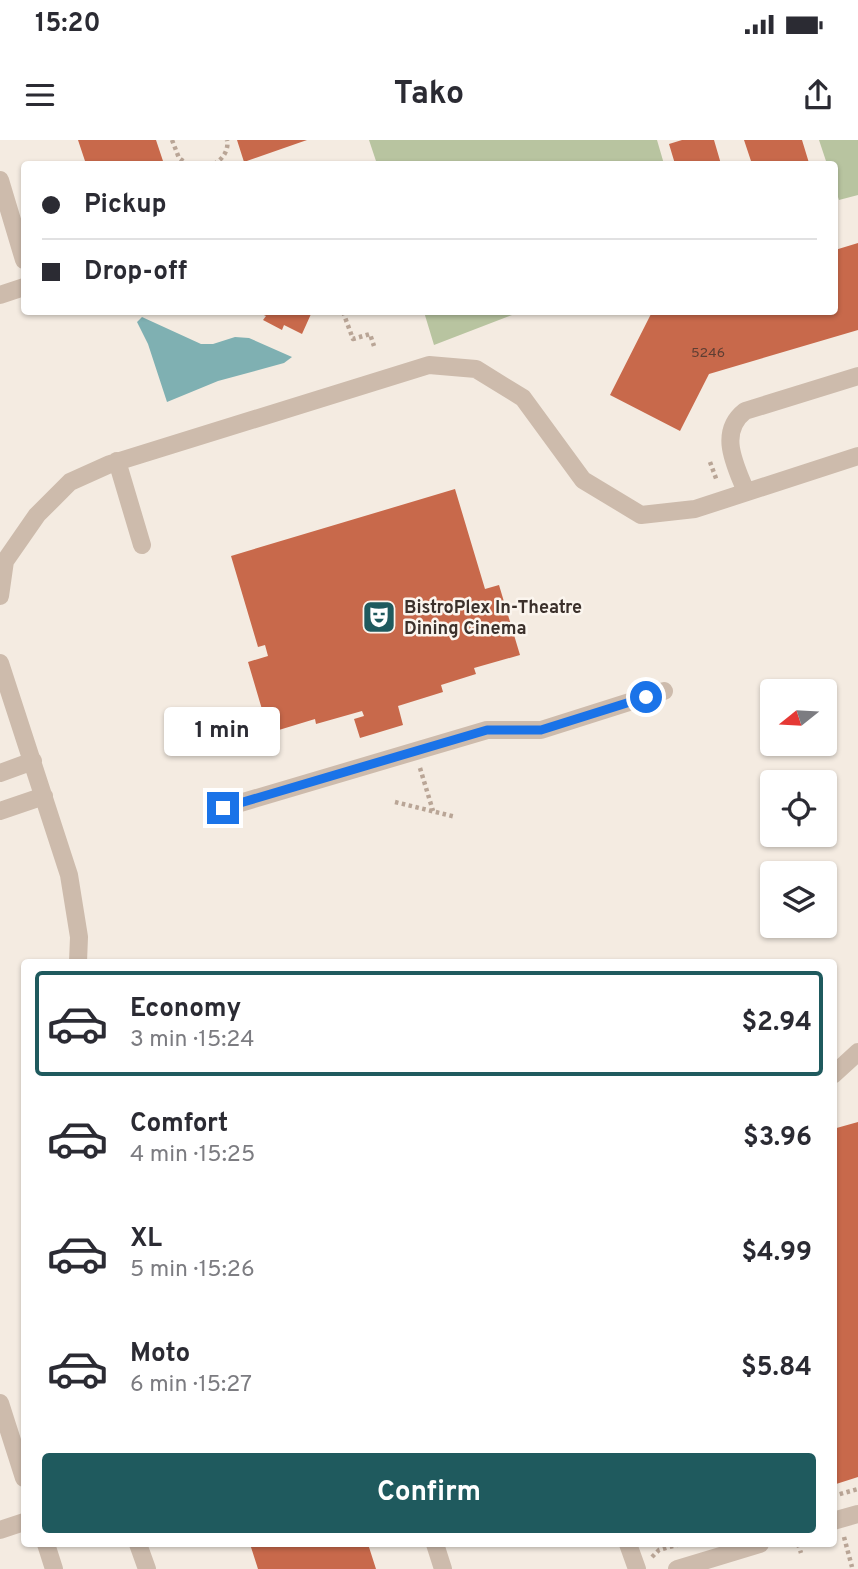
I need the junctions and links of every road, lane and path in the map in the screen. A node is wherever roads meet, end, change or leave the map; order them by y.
1 (172, 140) edge
2 (227, 140) edge
3 (183, 161) edge
4 (216, 161) edge
5 (0, 180) edge
6 (21, 250) edge
7 (21, 288) edge
8 (0, 295) edge
9 (344, 315) edge
10 (374, 346) dead end
11 (858, 376) edge
12 (858, 456) edge
13 (117, 461) junction
14 (746, 492) junction
15 (142, 545) dead end
16 (0, 596) edge
17 (0, 663) edge
18 (664, 691) dead end
19 (33, 761) junction
20 (429, 764) dead end
21 (0, 773) edge
22 (44, 796) junction
23 (395, 802) dead end
24 (223, 808) dead end
25 (0, 811) edge
26 (433, 811) junction
27 (456, 817) dead end
28 (78, 959) edge
29 (858, 1052) edge
30 (837, 1071) edge
31 (0, 1403) edge
32 (21, 1469) edge
33 (858, 1489) edge
34 (837, 1495) edge
35 (858, 1514) edge
36 (837, 1520) edge
37 (21, 1523) edge
38 (0, 1530) edge
39 (47, 1547) edge
40 (139, 1547) edge
41 (436, 1547) edge
42 (630, 1547) edge
43 (670, 1547) edge
44 (750, 1547) edge
45 (799, 1547) edge
46 (801, 1553) dead end
47 (641, 1566) edge
48 (54, 1569) edge
49 (146, 1569) edge
50 (443, 1569) edge
51 (677, 1569) edge

1 - 3 path
2 - 4 path
5 - 6 street
7 - 8 street
9 - 10 path
11 - 14 street
12 - 14 street
13 - 14 street
13 - 15 street
13 - 16 street
17 - 19 street
18 - 24 street
19 - 21 street
19 - 22 street
20 - 26 path
22 - 25 street
22 - 28 street
23 - 26 path
26 - 27 path
29 - 30 street
31 - 32 street
33 - 34 path
35 - 36 street
37 - 38 street
39 - 48 street
40 - 49 street
41 - 50 street
42 - 47 street
43 - 47 path
44 - 51 street
45 - 46 path

